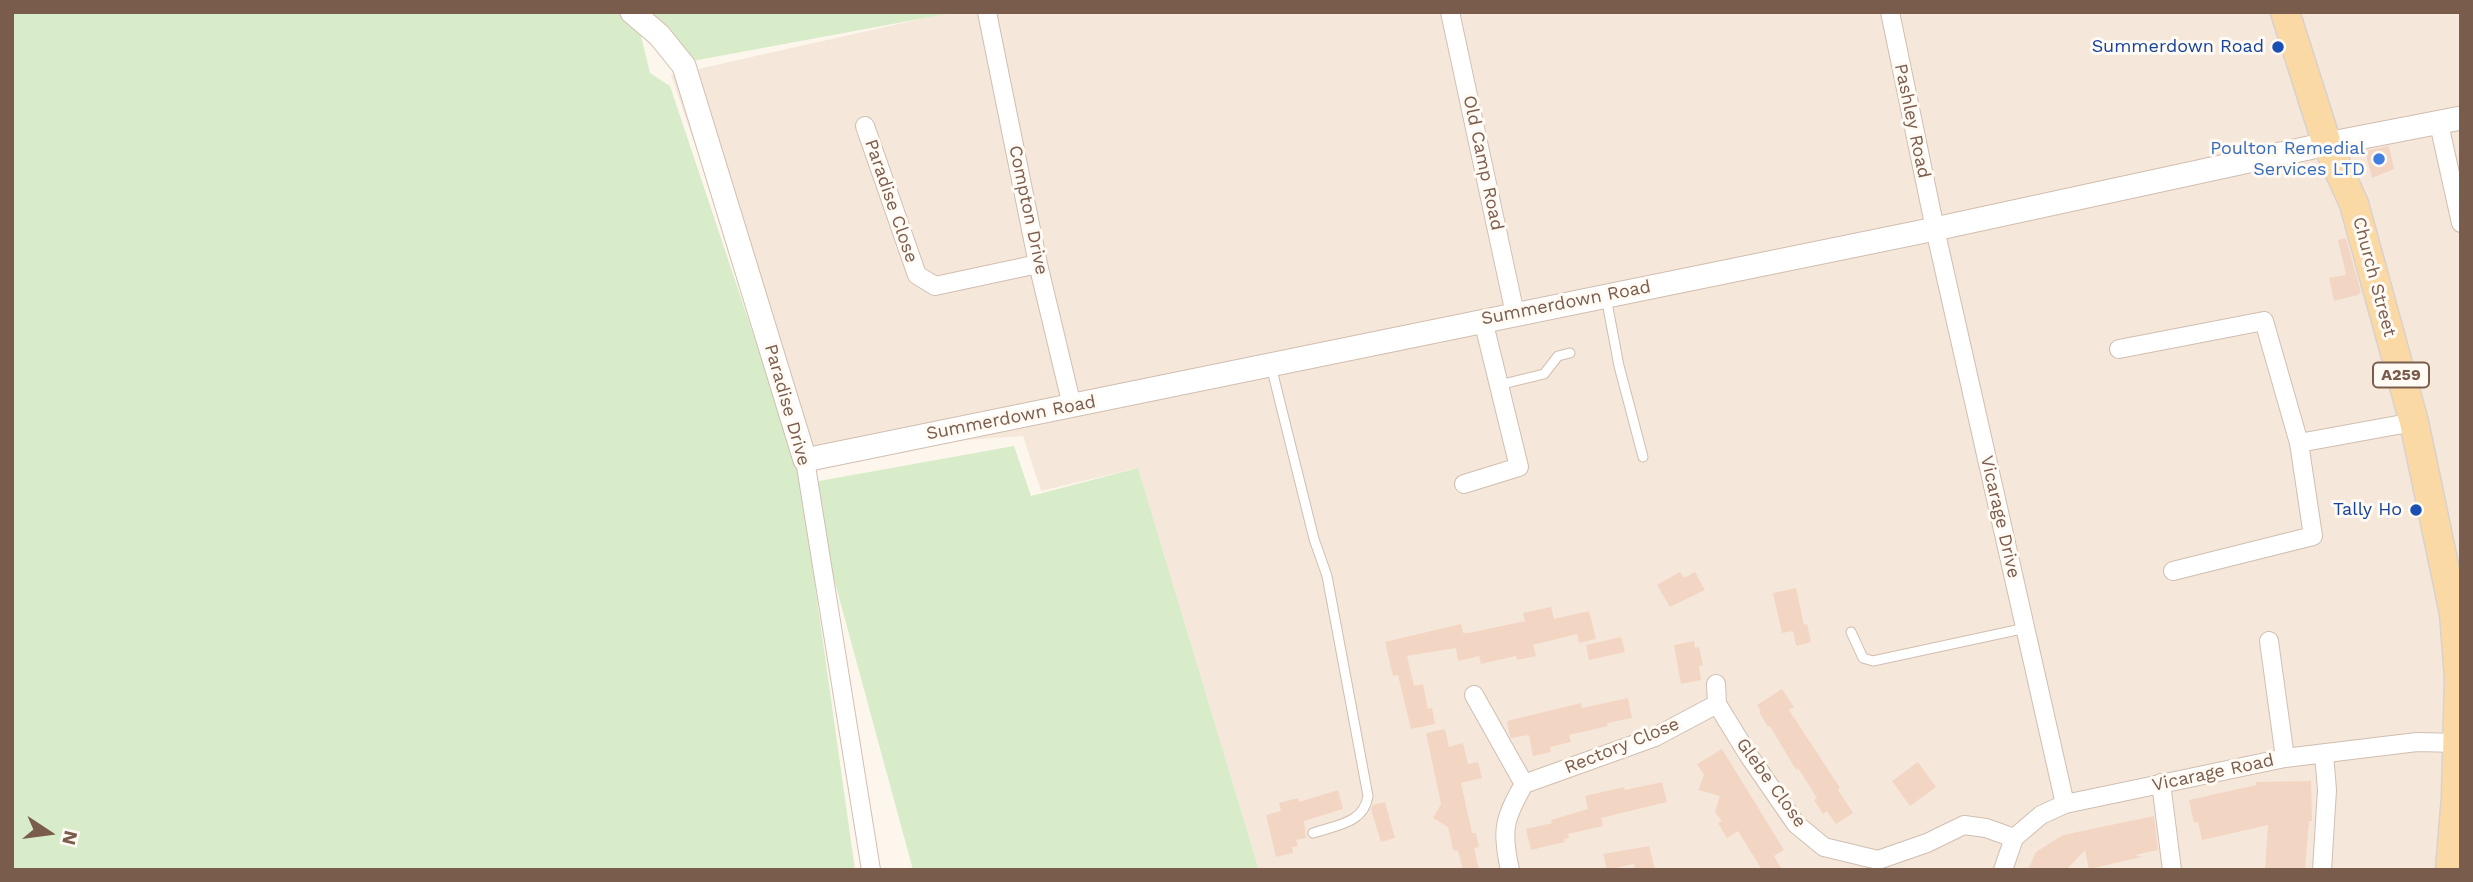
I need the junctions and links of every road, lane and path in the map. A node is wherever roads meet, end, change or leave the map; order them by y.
1 (632, 12) edge
2 (987, 12) edge
3 (1450, 12) edge
4 (1890, 12) edge
5 (2285, 12) edge
6 (2450, 121) edge
7 (865, 126) dead end
8 (2327, 144) junction
9 (2461, 223) edge
10 (1935, 229) junction
11 (1038, 264) junction
12 (1606, 296) junction
13 (1515, 314) junction
14 (1483, 320) junction
15 (2119, 349) dead end
16 (1570, 354) dead end
17 (1271, 364) junction
18 (1499, 385) junction
19 (1073, 406) junction
20 (2414, 422) junction
21 (2299, 443) junction
22 (1643, 457) dead end
23 (805, 460) junction
24 (1464, 484) dead end
25 (2173, 571) dead end
26 (2457, 612) edge
27 (2026, 628) junction
28 (1851, 632) dead end
29 (2269, 641) dead end
30 (1716, 684) dead end
31 (1474, 695) dead end
32 (1717, 704) junction
33 (2458, 743) junction
34 (2324, 754) junction
35 (2285, 758) junction
36 (2161, 783) junction
37 (1524, 784) junction
38 (2066, 804) junction
39 (1313, 833) dead end
40 (2014, 838) junction
41 (2454, 852) edge
42 (871, 870) edge
43 (1510, 870) edge
44 (2003, 870) edge
45 (2172, 870) edge
46 (2322, 870) edge

1 - 23 street, Paradise Drive
2 - 11 street, Compton Drive
3 - 13 street, Old Camp Road
4 - 10 street, Pashley Road
5 - 8 main road, A259
6 - 8 street, Summerdown Road
6 - 9 street
7 - 11 street, Paradise Close
8 - 10 street, Summerdown Road
8 - 20 main road, Church Street / A259
10 - 12 street, Summerdown Road
10 - 27 street, Vicarage Drive
11 - 19 street, Compton Drive
12 - 13 street, Summerdown Road
12 - 22 lane
13 - 14 street, Summerdown Road
14 - 17 street, Summerdown Road
14 - 18 street
15 - 21 street
16 - 18 lane
17 - 19 street, Summerdown Road
17 - 39 lane
18 - 24 street
19 - 23 street, Summerdown Road
20 - 21 street
20 - 26 main road, Church Street / A259
21 - 25 street
23 - 42 street, Paradise Drive
26 - 33 main road, Church Street / A259
27 - 28 lane
27 - 38 street, Vicarage Drive
29 - 35 street
30 - 32 street
31 - 37 street
32 - 37 street, Rectory Close
32 - 40 street, Glebe Close
33 - 34 street, Vicarage Road
33 - 41 main road, Church Street / A259
34 - 35 street, Vicarage Road
34 - 46 street
35 - 36 street, Vicarage Road
36 - 38 street, Vicarage Road
36 - 45 street
37 - 43 street
38 - 40 street, Vicarage Road
40 - 44 street

